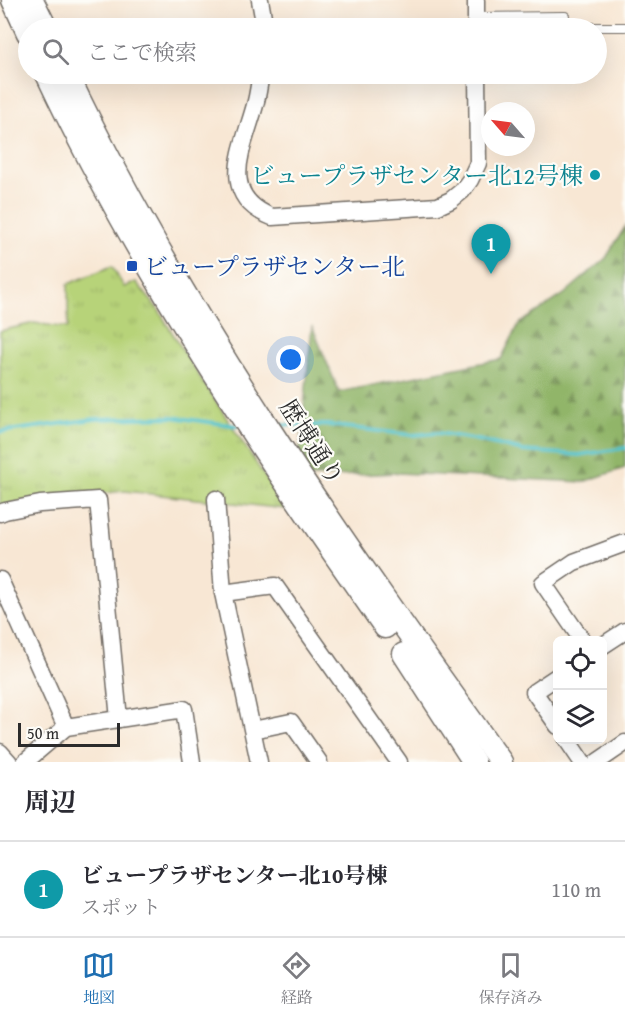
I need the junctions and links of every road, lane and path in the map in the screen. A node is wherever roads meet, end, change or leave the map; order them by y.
1 (13, 0) edge
2 (32, 0) edge
3 (260, 0) edge
4 (476, 0) edge
5 (21, 18) edge
6 (41, 18) edge
7 (263, 18) edge
8 (476, 18) edge
9 (540, 18) edge
10 (565, 18) edge
11 (607, 27) edge
12 (625, 27) edge
13 (52, 84) edge
14 (72, 84) edge
15 (259, 84) edge
16 (477, 84) edge
17 (200, 336) junction
18 (273, 449) junction
19 (216, 499) dead end
20 (0, 513) edge
21 (625, 543) edge
22 (0, 580) edge
23 (223, 593) junction
24 (625, 631) edge
25 (579, 636) edge
26 (607, 643) edge
27 (553, 679) edge
28 (119, 719) junction
29 (553, 719) edge
30 (66, 727) junction
31 (253, 730) junction
32 (625, 743) edge
33 (570, 744) edge
34 (0, 752) edge
35 (9, 762) edge
36 (25, 762) edge
37 (192, 762) edge
38 (259, 762) edge
39 (319, 762) edge
40 (399, 762) edge
41 (474, 762) edge
42 (501, 762) edge
43 (582, 762) edge
44 (597, 762) edge

1 - 5 street
2 - 6 street
3 - 7 street
4 - 8 street
9 - 10 lane
11 - 12 lane
13 - 17 street, 歴博通り
14 - 17 street, 歴博通り
15 - 16 street
17 - 18 street, 歴博通り
18 - 41 street, 歴博通り
18 - 42 street, 歴博通り
19 - 23 street
20 - 28 street
21 - 25 street
22 - 30 street
23 - 31 street
23 - 40 street
24 - 26 street
27 - 29 street
28 - 30 street
28 - 37 street
30 - 36 street
31 - 38 street
31 - 39 street
32 - 44 street
33 - 43 street
34 - 35 street

